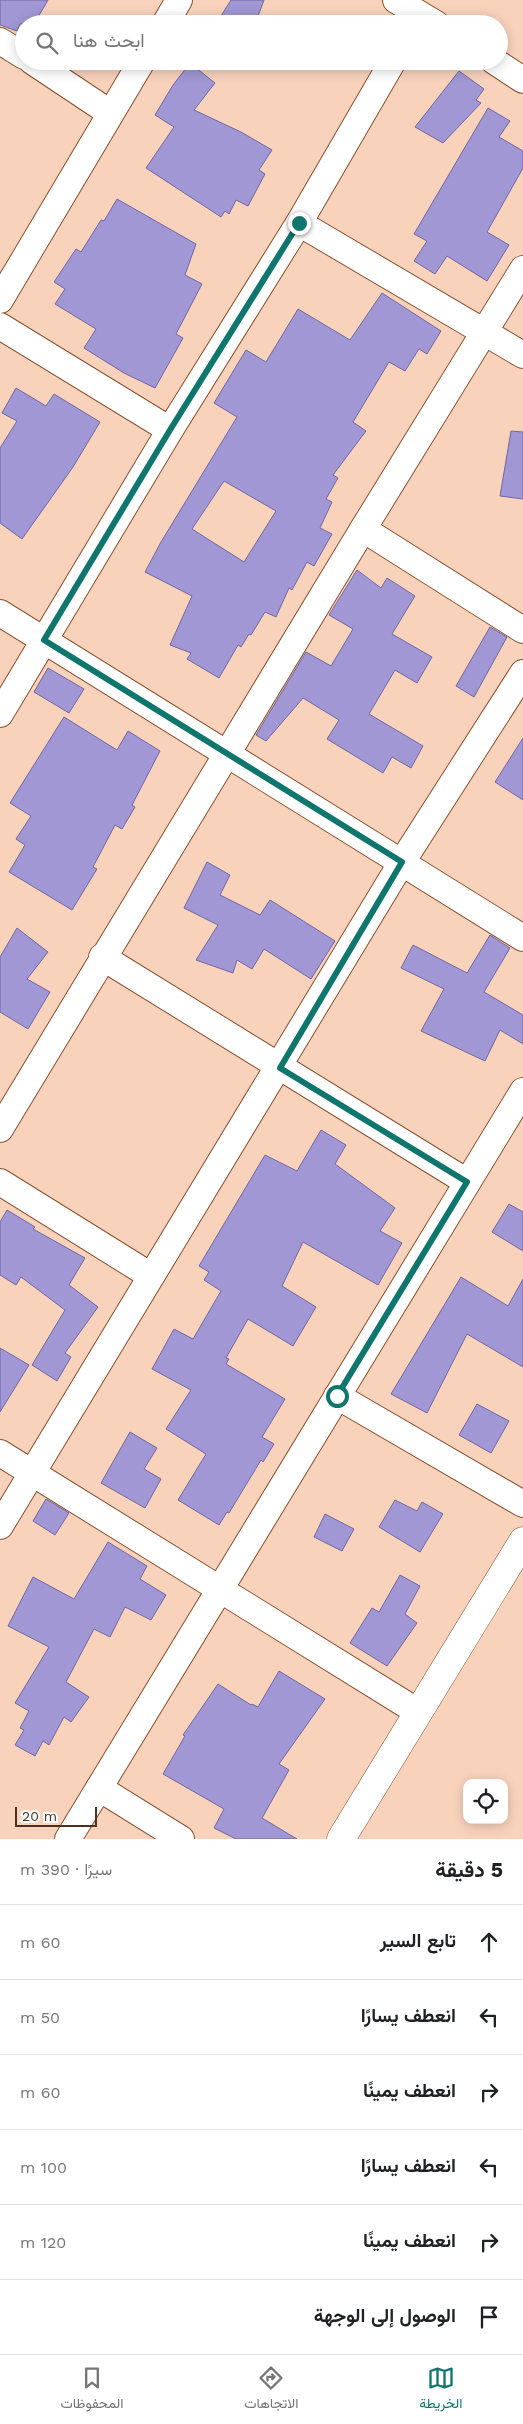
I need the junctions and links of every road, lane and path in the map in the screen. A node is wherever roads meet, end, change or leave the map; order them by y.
1 (179, 0) edge
2 (396, 0) edge
3 (170, 15) edge
4 (424, 15) edge
5 (0, 41) edge
6 (15, 50) edge
7 (46, 70) edge
8 (136, 70) edge
9 (387, 70) edge
10 (508, 70) edge
11 (523, 80) edge
12 (110, 113) junction
13 (299, 223) junction
14 (523, 269) edge
15 (0, 300) edge
16 (0, 326) edge
17 (485, 332) junction
18 (523, 355) edge
19 (170, 430) junction
20 (362, 529) junction
21 (0, 614) edge
22 (523, 630) edge
23 (44, 640) junction
24 (523, 673) edge
25 (0, 714) edge
26 (228, 753) junction
27 (402, 862) junction
28 (523, 938) edge
29 (102, 957) junction
30 (280, 1068) junction
31 (523, 1091) edge
32 (0, 1129) edge
33 (0, 1182) edge
34 (467, 1182) junction
35 (151, 1276) junction
36 (337, 1396) junction
37 (0, 1453) edge
38 (33, 1474) junction
39 (523, 1504) edge
40 (0, 1526) edge
41 (523, 1541) edge
42 (219, 1588) junction
43 (418, 1712) junction
44 (100, 1788) junction
45 (68, 1839) edge
46 (182, 1839) edge
47 (341, 1839) edge

1 - 3 street
2 - 4 street
5 - 6 street
7 - 12 street
8 - 12 street
9 - 13 street
10 - 11 street
12 - 15 street
13 - 17 street
13 - 19 street
14 - 17 street
16 - 19 street
17 - 18 street
17 - 20 street
19 - 23 street
20 - 22 street
20 - 26 street
21 - 23 street
23 - 25 street
23 - 26 street
24 - 27 street
26 - 27 street
26 - 29 street
27 - 28 street
27 - 30 street
29 - 30 street
29 - 32 street
30 - 34 street
30 - 35 street
31 - 34 street
33 - 35 street
34 - 36 street
35 - 38 street
36 - 39 street
36 - 42 street
37 - 38 street
38 - 40 street
38 - 42 street
41 - 43 street
42 - 43 street
42 - 44 street
43 - 47 street
44 - 45 street
44 - 46 street

